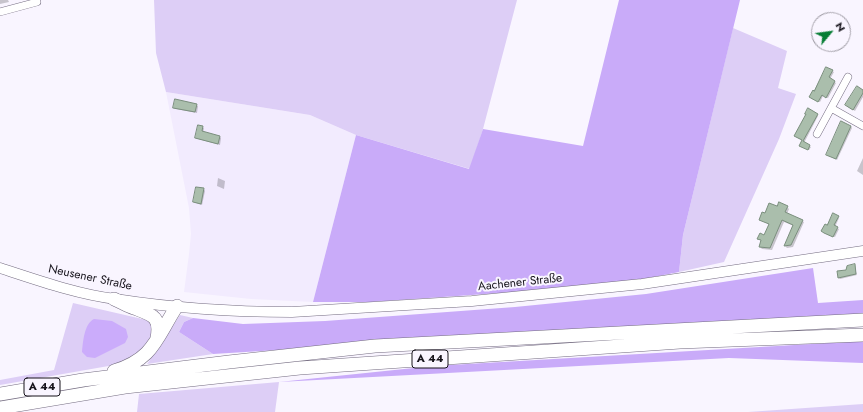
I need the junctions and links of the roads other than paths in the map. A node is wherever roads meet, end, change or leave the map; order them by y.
1 (37, 1) edge
2 (0, 12) edge
3 (848, 77) dead end
4 (831, 108) junction
5 (863, 126) edge
6 (817, 134) dead end
7 (863, 251) edge
8 (0, 268) edge
9 (114, 299) junction
10 (176, 306) junction
11 (863, 320) edge
12 (863, 335) edge
13 (157, 340) junction
14 (83, 380) junction
15 (0, 394) edge
16 (0, 408) edge

1 - 2 street
3 - 4 street
4 - 5 street
4 - 6 street
7 - 10 main road, Aachener Straße
8 - 9 main road, Neusener Straße
9 - 10 main road, Neusener Straße
9 - 13 highway
10 - 13 highway
11 - 14 highway, A 44
12 - 16 highway, A 44
13 - 14 highway
14 - 15 highway, A 44

